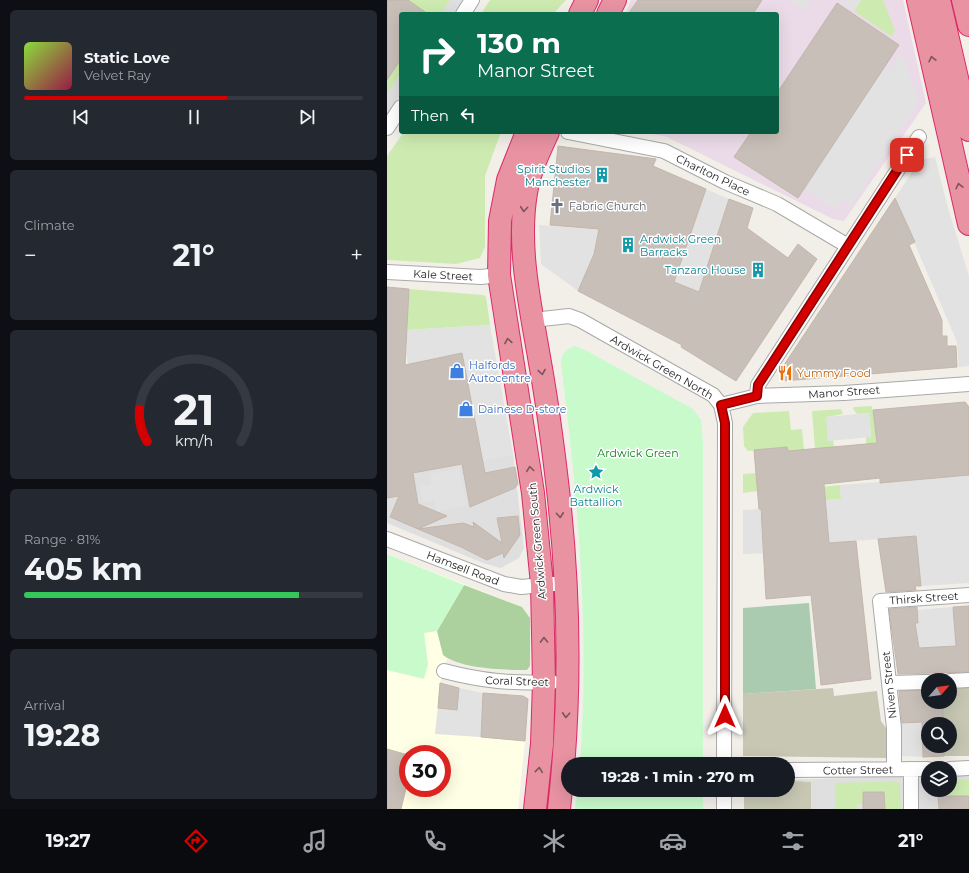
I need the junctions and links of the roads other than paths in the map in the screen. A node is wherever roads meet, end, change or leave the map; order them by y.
1 (472, 0) edge
2 (587, 0) edge
3 (615, 0) edge
4 (918, 0) edge
5 (939, 0) edge
6 (963, 0) edge
7 (464, 12) edge
8 (581, 12) edge
9 (609, 12) edge
10 (969, 25) edge
11 (399, 110) edge
12 (387, 128) edge
13 (969, 130) edge
14 (526, 134) edge
15 (547, 134) edge
16 (578, 134) edge
17 (919, 137) dead end
18 (969, 224) edge
19 (848, 246) junction
20 (387, 272) edge
21 (499, 275) junction
22 (533, 320) junction
23 (969, 384) edge
24 (757, 396) junction
25 (721, 405) junction
26 (387, 539) edge
27 (565, 583) junction
28 (542, 584) junction
29 (969, 595) edge
30 (880, 601) joint
31 (444, 671) dead end
32 (969, 680) edge
33 (568, 681) junction
34 (957, 681) edge
35 (544, 682) junction
36 (921, 682) edge
37 (890, 683) junction
38 (724, 757) edge
39 (969, 768) edge
40 (911, 769) junction
41 (921, 769) edge
42 (957, 769) edge
43 (795, 770) edge
44 (894, 770) junction
45 (724, 797) edge
46 (535, 809) edge
47 (559, 809) edge
48 (724, 809) edge
49 (911, 809) edge

1 - 7 street
2 - 8 highway
3 - 9 highway
18 -> 4 highway
5 - 13 highway
6 - 10 highway
11 - 12 street
14 - 21 highway, Ardwick Green South
15 -> 22 highway
16 - 19 street, Charlton Place
17 - 19 street
19 - 24 street
20 - 21 street, Kale Street
28 -> 21 highway, Ardwick Green South
22 - 25 street, Ardwick Green North
22 -> 27 highway
23 - 24 street, Manor Street
24 - 25 street, Manor Street
25 - 38 street, Ardwick Green North
26 - 28 street, Hamsell Road
27 - 28 street, Hamsell Road
27 - 33 highway
35 -> 28 highway, Ardwick Green South
29 - 30 street, Thirsk Street
30 - 37 street, Niven Street
31 - 35 street, Coral Street
32 - 34 street
33 - 35 street, Coral Street
33 -> 47 highway
46 -> 35 highway, Ardwick Green South
36 - 37 street
37 - 44 street, Niven Street
39 - 42 street
40 - 41 street, Cotter Street
40 - 44 street, Cotter Street
40 - 49 street
43 - 44 street, Cotter Street
45 - 48 street

